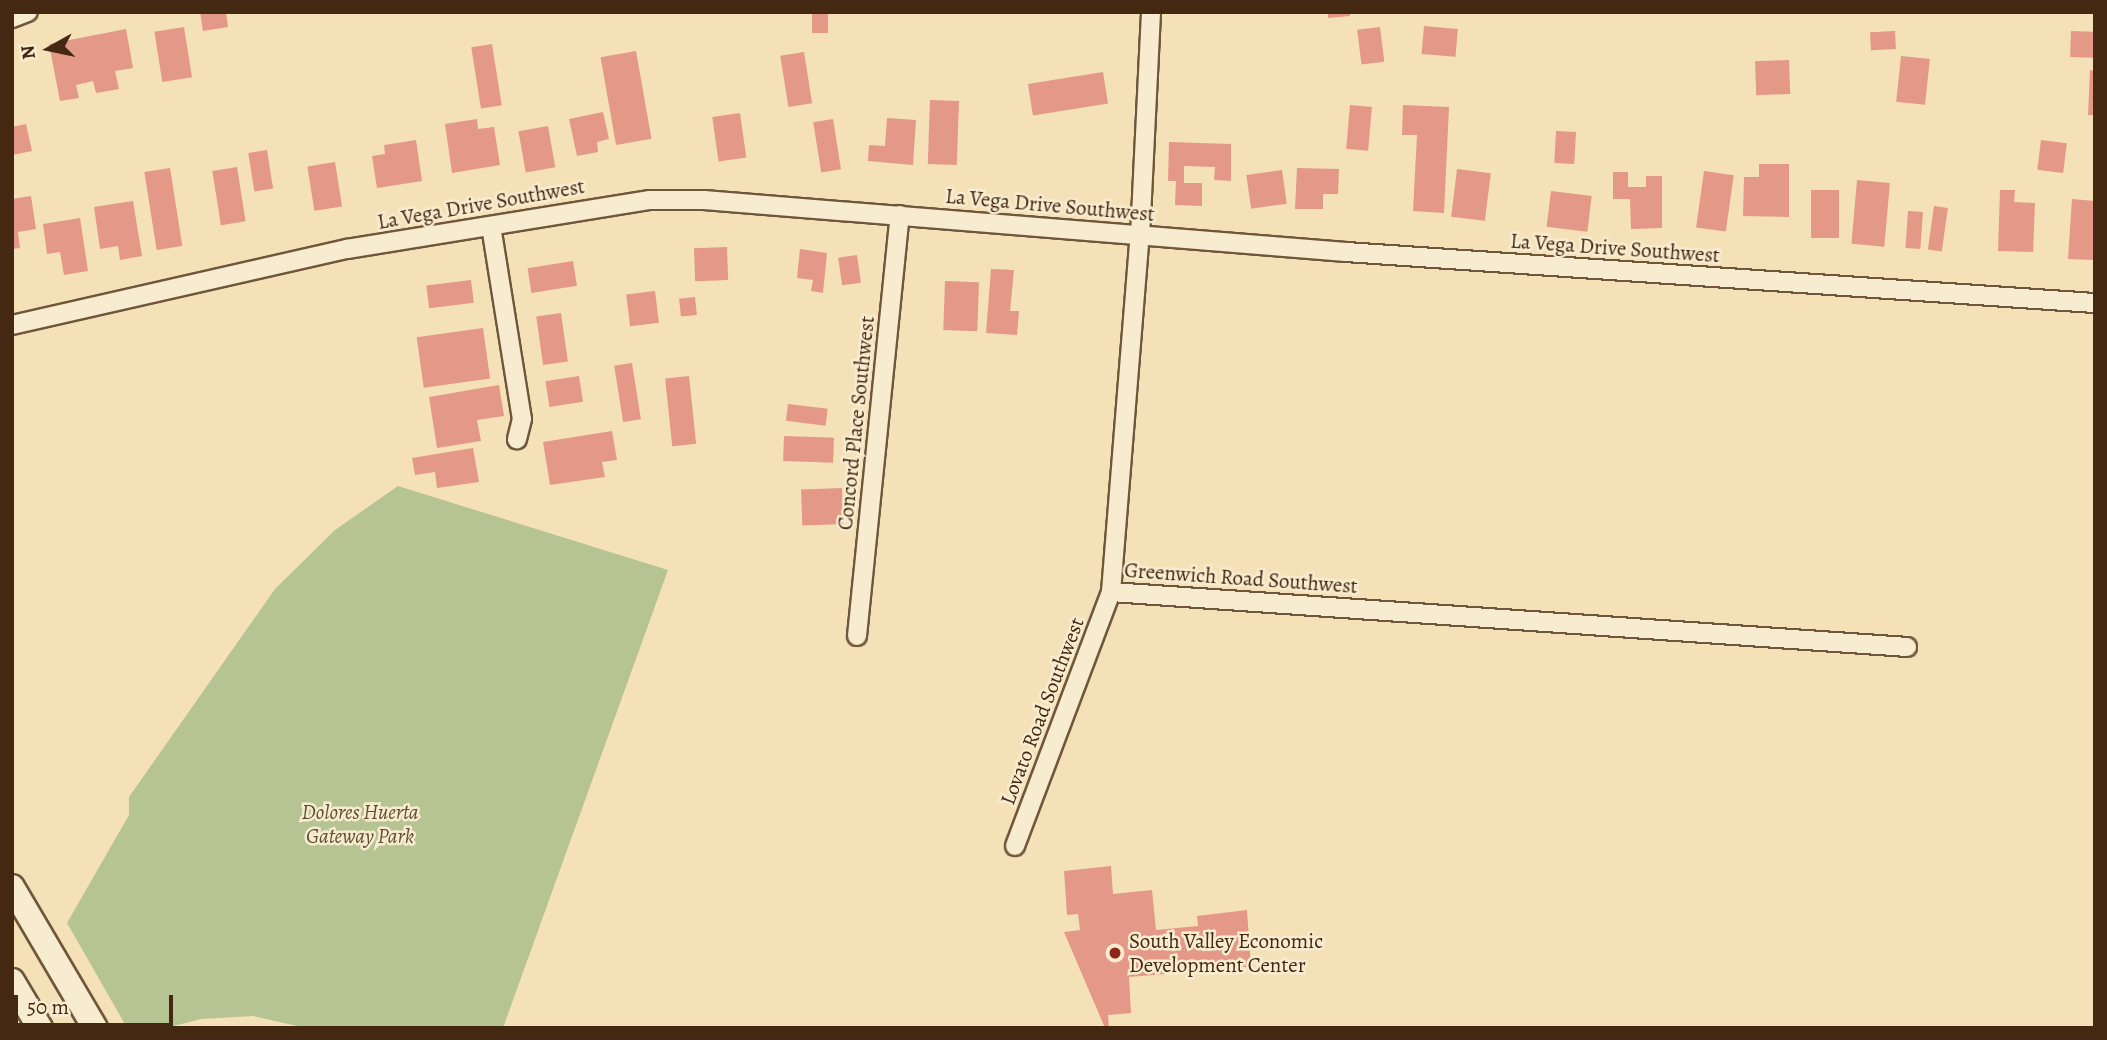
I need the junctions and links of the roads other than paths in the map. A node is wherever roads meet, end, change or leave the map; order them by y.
1 (28, 12) edge
2 (1151, 12) edge
3 (12, 19) edge
4 (901, 215) junction
5 (491, 226) junction
6 (1140, 235) junction
7 (2095, 303) edge
8 (12, 325) edge
9 (517, 439) dead end
10 (1111, 592) junction
11 (857, 636) dead end
12 (1907, 647) dead end
13 (1015, 846) dead end
14 (12, 887) edge
15 (12, 981) edge
16 (40, 1028) edge
17 (95, 1028) edge

1 - 3 street
2 - 6 street, Greenwich Road Southwest
4 - 5 street, La Vega Drive Southwest
4 - 6 street, La Vega Drive Southwest
4 - 11 street, Concord Place Southwest
5 - 8 street, La Vega Drive Southwest
5 - 9 street
6 - 7 street, La Vega Drive Southwest
6 - 10 street, Greenwich Road Southwest
10 - 12 street, Greenwich Road Southwest
10 - 13 street, Lovato Road Southwest
14 - 17 main road
15 - 16 main road

